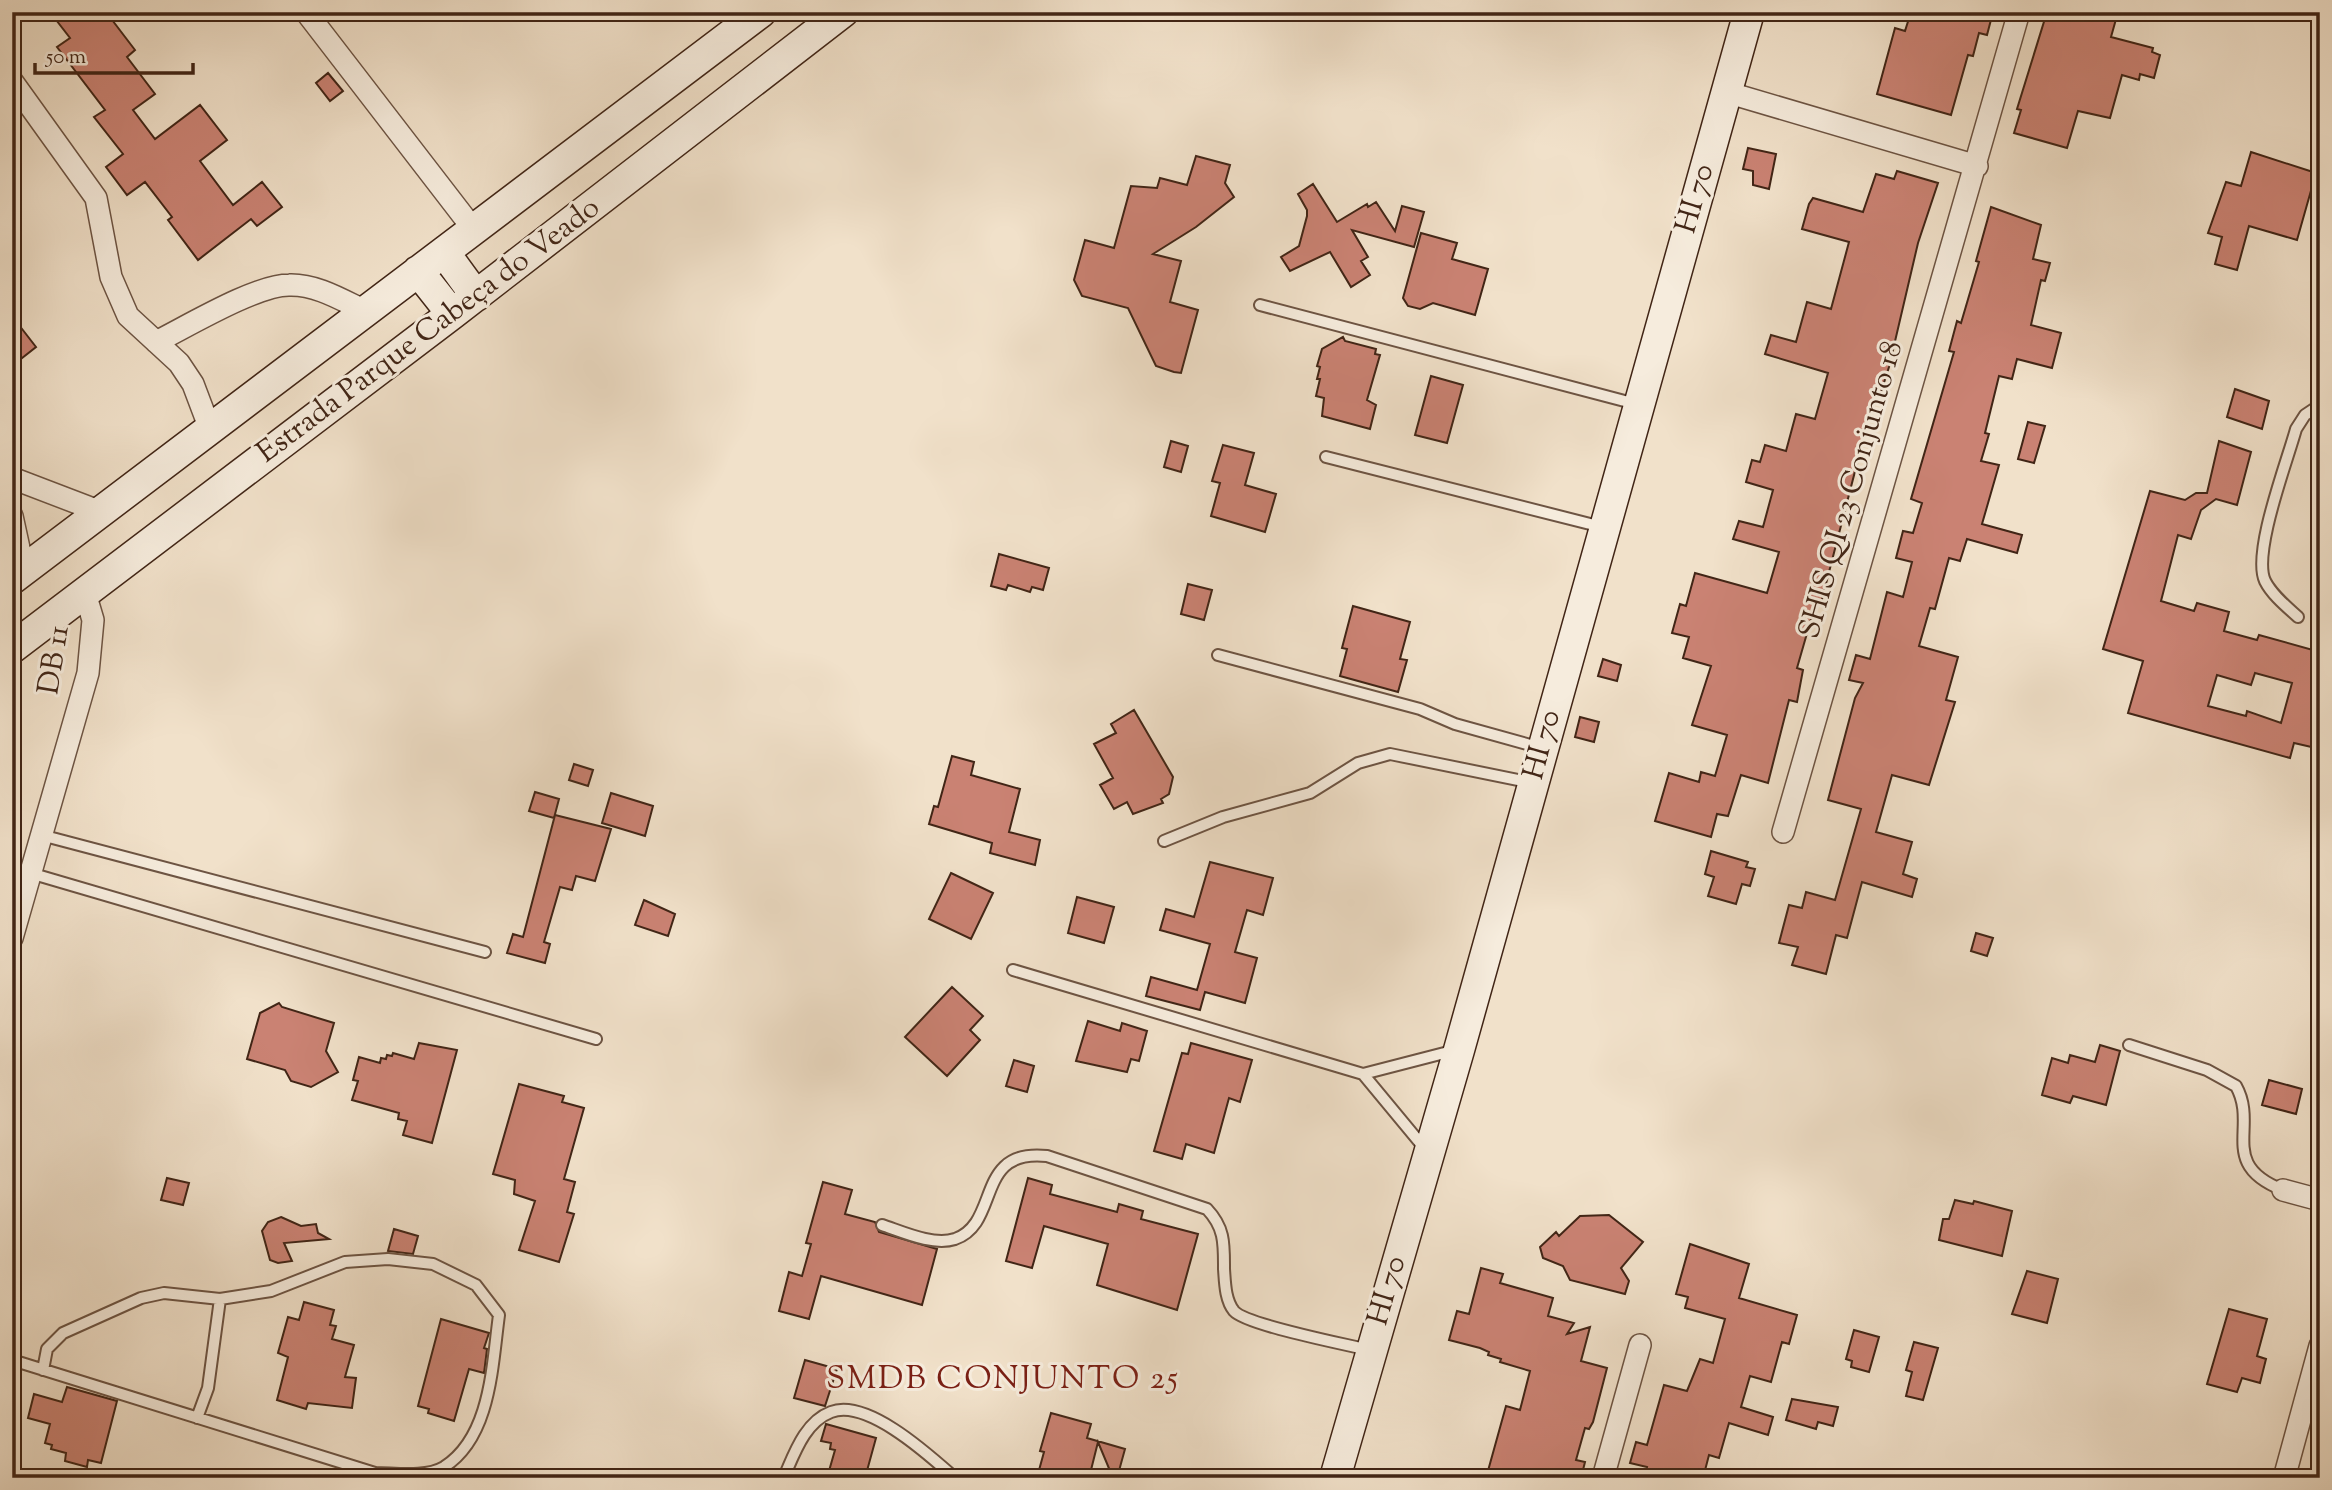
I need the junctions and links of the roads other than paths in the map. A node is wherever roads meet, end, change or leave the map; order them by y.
1 (306, 12) edge
2 (843, 12) edge
3 (1749, 12) edge
4 (2019, 12) edge
5 (748, 16) edge
6 (12, 80) edge
7 (1726, 92) junction
8 (1977, 166) junction
9 (474, 230) junction
10 (444, 252) junction
11 (418, 271) junction
12 (476, 296) junction
13 (1260, 305) dead end
14 (365, 311) junction
15 (452, 314) junction
16 (156, 342) junction
17 (1639, 405) junction
18 (2320, 405) edge
19 (210, 429) junction
20 (1326, 457) dead end
21 (12, 478) edge
22 (101, 512) junction
23 (12, 516) edge
24 (1604, 528) junction
25 (18, 575) edge
26 (85, 593) junction
27 (2298, 617) dead end
28 (12, 648) edge
29 (1218, 655) dead end
30 (1541, 748) junction
31 (1532, 783) junction
32 (1783, 832) dead end
33 (41, 835) junction
34 (1164, 841) dead end
35 (30, 873) junction
36 (12, 939) edge
37 (485, 953) dead end
38 (1013, 970) dead end
39 (596, 1039) dead end
40 (2129, 1045) dead end
41 (1459, 1050) junction
42 (1363, 1074) junction
43 (1429, 1153) junction
44 (2283, 1190) joint
45 (2320, 1200) edge
46 (882, 1225) dead end
47 (220, 1299) junction
48 (1640, 1345) dead end
49 (2320, 1346) edge
50 (1371, 1350) junction
51 (12, 1360) edge
52 (43, 1370) junction
53 (197, 1418) junction
54 (787, 1470) dead end
55 (2286, 1471) dead end
56 (955, 1478) edge
57 (1335, 1478) edge
58 (1603, 1478) edge

1 - 9 street
2 - 12 main road, Estrada Parque Cabeça do Veado
3 - 7 main road, HI 70
4 - 8 street, SHIS QI 23 Conjunto 18
5 - 9 main road, Estrada Parque Cabeça do Veado
6 - 16 street
7 - 8 street
7 - 17 main road, HI 70
8 - 32 street, SHIS QI 23 Conjunto 18
9 - 10 main road, Estrada Parque Cabeça do Veado
10 - 11 main road, Estrada Parque Cabeça do Veado
10 - 12 main road
11 - 14 main road, Estrada Parque Cabeça do Veado
11 - 15 main road
12 - 15 main road, Estrada Parque Cabeça do Veado
13 - 17 lane
14 - 16 street
14 - 19 main road, Estrada Parque Cabeça do Veado
15 - 26 main road, Estrada Parque Cabeça do Veado
16 - 19 street
17 - 24 main road, HI 70
18 - 27 lane
19 - 22 main road, Estrada Parque Cabeça do Veado
20 - 24 lane
21 - 22 street
22 - 25 main road, Estrada Parque Cabeça do Veado
23 - 25 street
24 - 30 main road, HI 70
26 - 28 main road, Estrada Parque Cabeça do Veado
26 - 33 street, DB 11
29 - 30 lane
30 - 31 main road, HI 70
31 - 34 lane
31 - 41 main road, HI 70
33 - 35 street, DB 11
33 - 37 lane
35 - 36 street, DB 11
35 - 39 lane
38 - 42 lane
40 - 44 lane
41 - 42 lane
41 - 43 main road, HI 70
42 - 43 lane
43 - 50 main road, HI 70
44 - 45 street
46 - 50 lane
47 - 52 lane
47 - 53 lane
47 - 53 lane
48 - 58 street
49 - 55 street
50 - 57 main road, HI 70
51 - 52 lane
52 - 53 lane
54 - 56 lane

